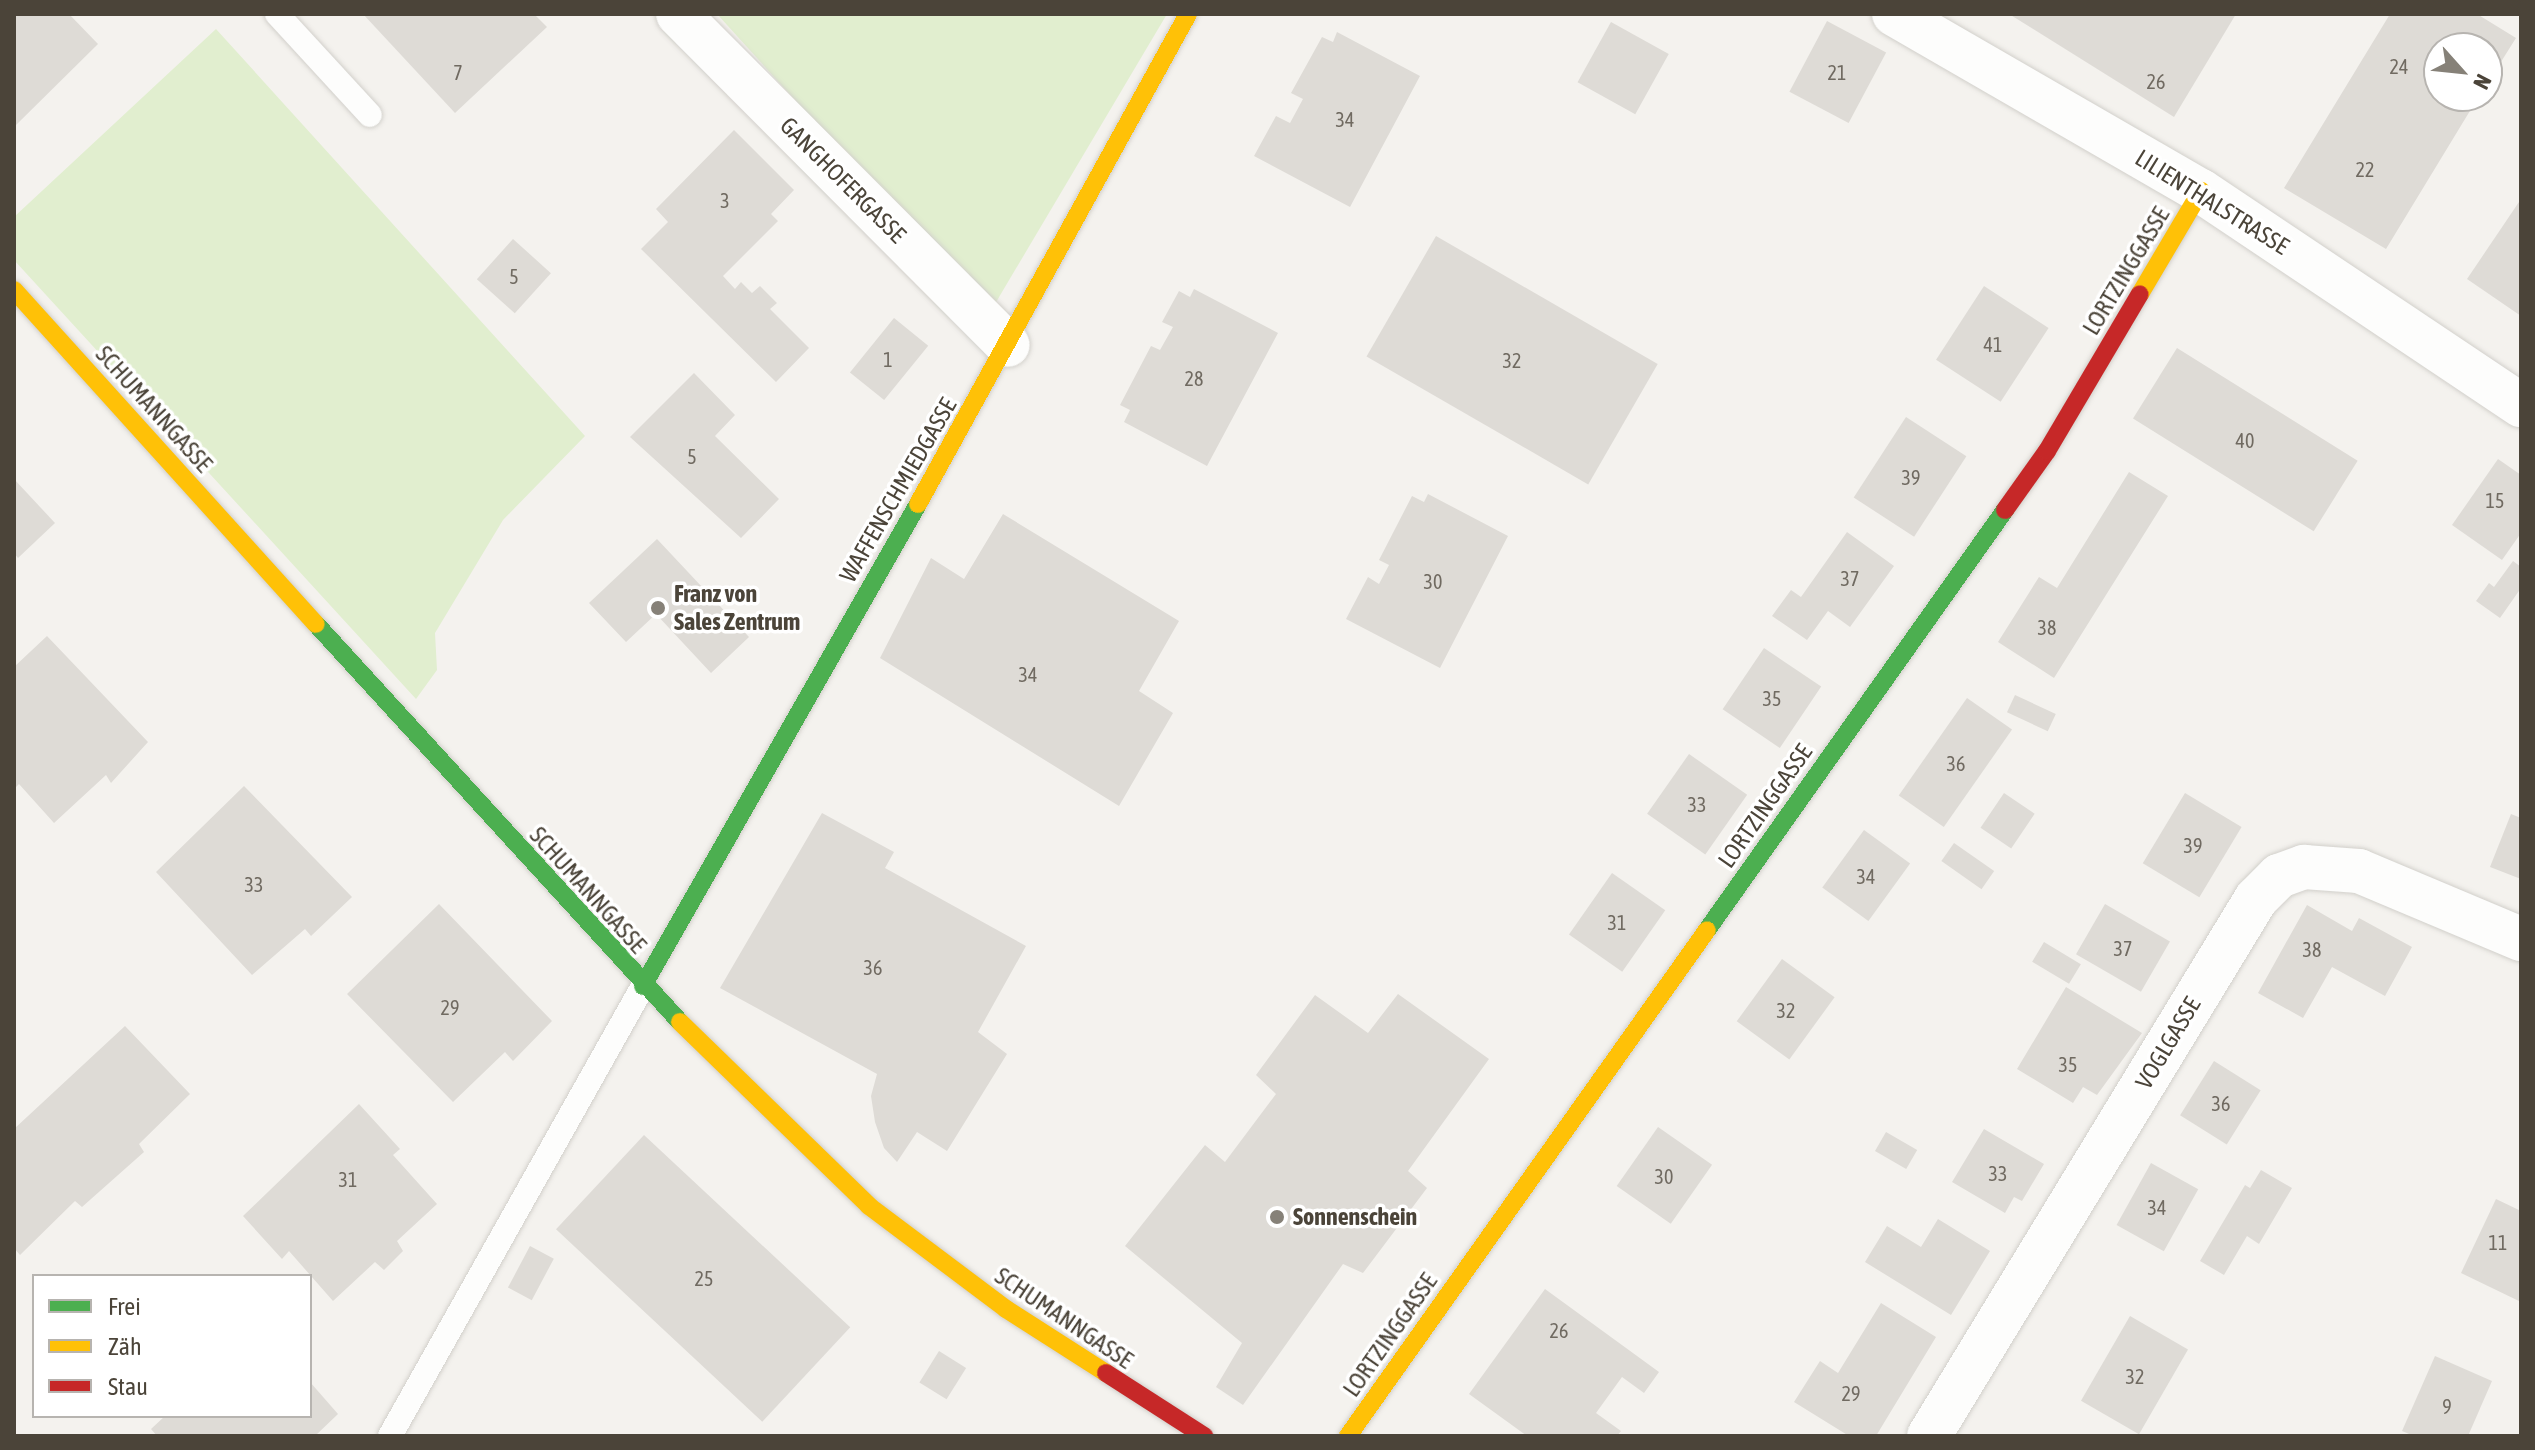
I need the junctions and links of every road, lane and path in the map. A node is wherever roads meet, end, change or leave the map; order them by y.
1 (277, 14) edge
2 (678, 14) edge
3 (1188, 14) edge
4 (1894, 14) edge
5 (370, 115) dead end
6 (2201, 191) junction
7 (14, 290) edge
8 (1008, 345) junction
9 (2521, 405) edge
10 (2521, 939) edge
11 (643, 986) junction
12 (390, 1436) edge
13 (1204, 1436) edge
14 (1348, 1436) edge
15 (1929, 1436) edge

1 - 5 lane
2 - 8 street, GANGHOFERGASSE
3 - 8 street, WAFFENSCHMIEDGASSE
4 - 6 street, LILIENTHALSTRASSE
6 - 9 street, LILIENTHALSTRASSE
6 - 14 street, LORTZINGGASSE
7 - 11 street, SCHUMANNGASSE
8 - 11 street, WAFFENSCHMIEDGASSE
10 - 15 street, VOGLGASSE
11 - 12 lane
11 - 13 street, SCHUMANNGASSE

